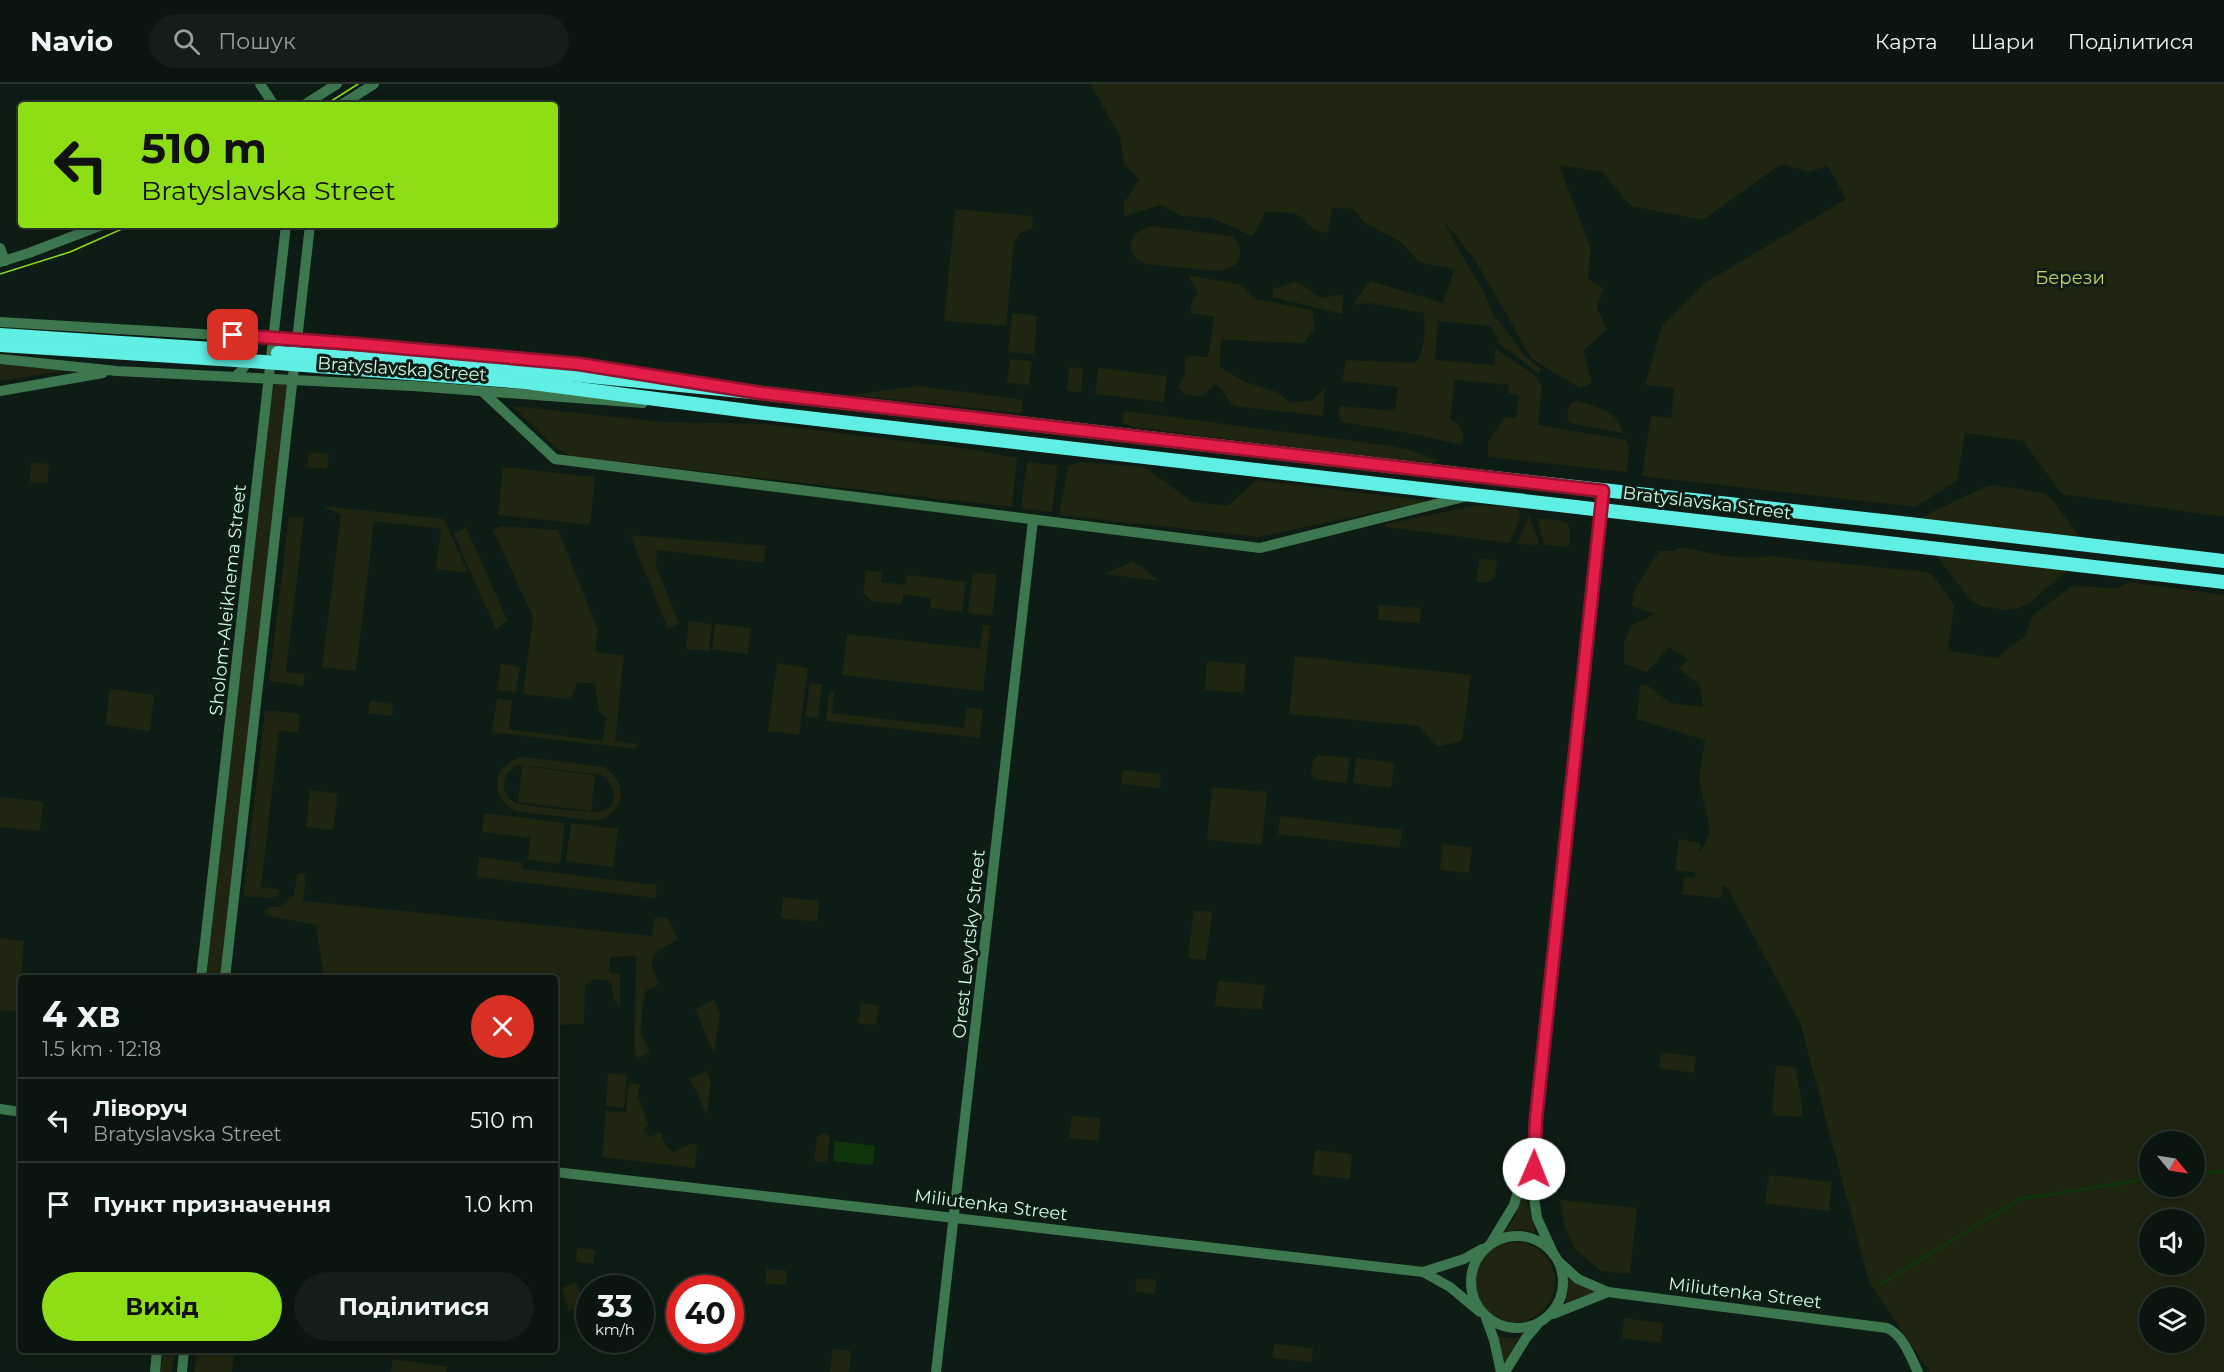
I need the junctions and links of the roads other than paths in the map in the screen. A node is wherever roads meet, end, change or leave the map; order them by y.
1 (260, 84) edge
2 (337, 84) edge
3 (374, 84) edge
4 (272, 102) edge
5 (309, 102) edge
6 (347, 102) edge
7 (94, 228) edge
8 (286, 228) edge
9 (310, 228) edge
10 (0, 248) edge
11 (3, 261) edge
12 (0, 322) edge
13 (0, 335) edge
14 (233, 335) junction
15 (274, 337) junction
16 (297, 339) junction
17 (330, 342) junction
18 (0, 345) edge
19 (78, 346) junction
20 (0, 359) edge
21 (117, 371) junction
22 (457, 371) junction
23 (235, 377) junction
24 (268, 379) junction
25 (292, 380) junction
26 (330, 382) junction
27 (0, 391) edge
28 (483, 392) junction
29 (761, 393) junction
30 (756, 412) junction
31 (1603, 491) junction
32 (1474, 495) junction
33 (1602, 509) junction
34 (1033, 520) junction
35 (2224, 561) edge
36 (2224, 582) edge
37 (201, 975) edge
38 (225, 975) edge
39 (0, 1109) edge
40 (18, 1112) edge
41 (1534, 1132) junction
42 (558, 1172) edge
43 (954, 1218) junction
44 (1489, 1244) junction
45 (1557, 1258) junction
46 (1422, 1272) junction
47 (1608, 1292) junction
48 (1483, 1315) junction
49 (1550, 1316) junction
50 (1537, 1324) junction
51 (157, 1353) edge
52 (184, 1353) edge
53 (155, 1372) edge
54 (182, 1372) edge
55 (936, 1372) edge
56 (1501, 1372) edge
57 (1505, 1372) edge
58 (1918, 1372) edge

1 - 4 street
2 - 5 street
3 - 6 street
7 - 11 street
8 - 15 street, Sholom-Aleikhema Street
9 - 16 street
10 - 11 street
12 - 14 street, Bratyslavska Street
13 - 19 main road, Bratyslavska Street
14 - 15 street, Bratyslavska Street
14 - 23 street
15 - 16 street, Bratyslavska Street
15 - 24 street, Sholom-Aleikhema Street
16 - 17 street, Bratyslavska Street
16 - 25 street
17 - 26 street
17 - 29 street, Bratyslavska Street
18 - 19 main road, Bratyslavska Street
19 - 22 main road, Bratyslavska Street
20 - 21 street, Bratyslavska Street
21 - 23 street, Bratyslavska Street
21 - 27 street, Bratyslavska Street
22 - 29 main road, Bratyslavska Street
22 - 30 main road, Bratyslavska Street
23 - 24 street, Bratyslavska Street
24 - 25 street, Bratyslavska Street
24 - 37 street, Sholom-Aleikhema Street
25 - 26 street, Bratyslavska Street
25 - 38 street
26 - 28 street, Bratyslavska Street
28 - 30 street, Bratyslavska Street
28 - 34 street
29 - 31 main road, Bratyslavska Street
30 - 32 main road, Bratyslavska Street
31 - 33 street
31 - 35 main road, Bratyslavska Street
32 - 33 main road, Bratyslavska Street
32 - 34 street
33 - 36 main road, Bratyslavska Street
33 - 41 street
34 - 43 street, Orest Levytsky Street
39 - 40 street
41 - 44 street
41 - 45 street
42 - 43 street, Miliutenka Street
43 - 46 street, Miliutenka Street
43 - 55 street, Orest Levytsky Street
44 - 45 street
44 - 46 street, Miliutenka Street
44 - 48 street
45 - 47 street, Miliutenka Street
45 - 49 street
46 - 48 street, Miliutenka Street
47 - 49 street, Miliutenka Street
47 - 58 street, Miliutenka Street
48 - 50 street
48 - 56 street
49 - 50 street
50 - 57 street
51 - 53 street
52 - 54 street

